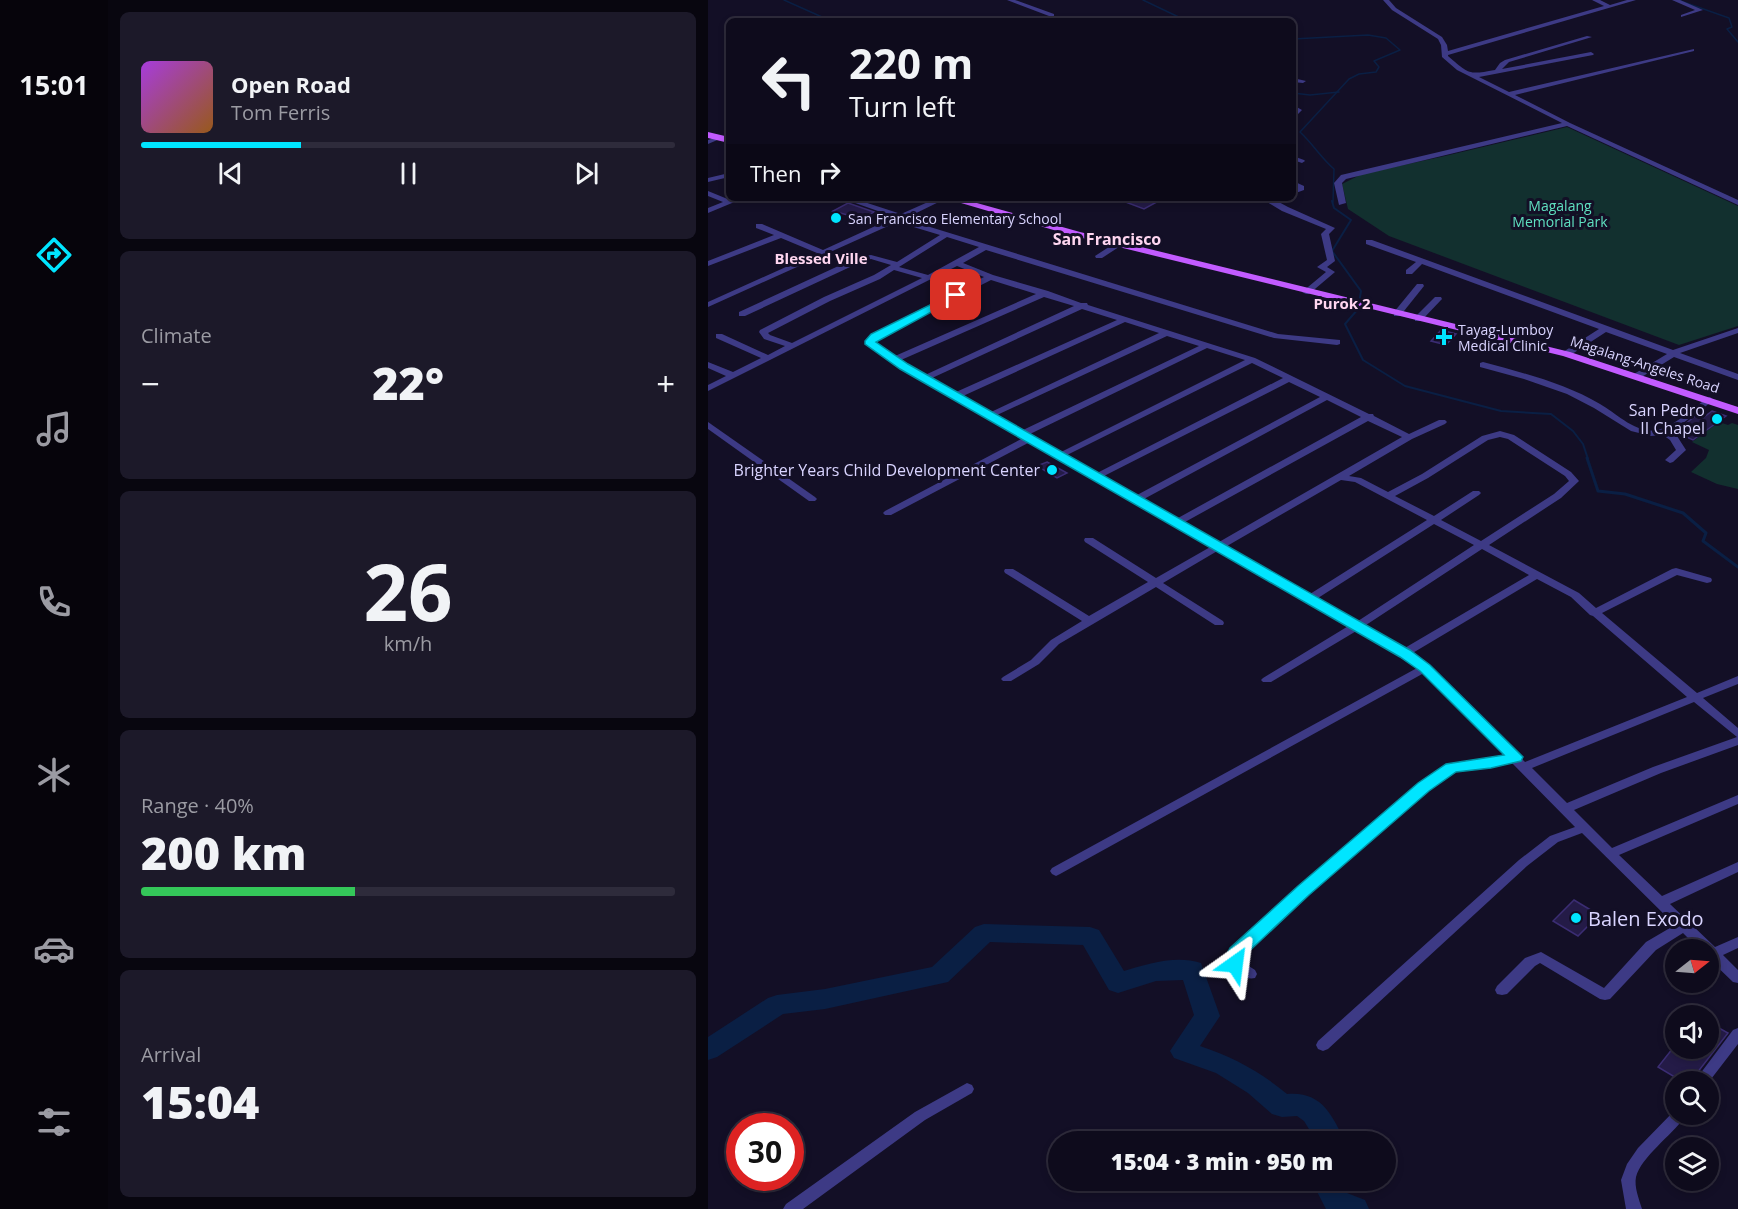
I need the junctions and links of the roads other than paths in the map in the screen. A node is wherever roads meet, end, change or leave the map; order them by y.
1 (1010, 0) edge
2 (1386, 0) edge
3 (1595, 0) edge
4 (1633, 0) edge
5 (1675, 0) edge
6 (1610, 7) junction
7 (1683, 16) dead end
8 (1052, 18) edge
9 (1589, 37) dead end
10 (1692, 50) dead end
11 (1444, 54) junction
12 (1591, 54) dead end
13 (1498, 70) junction
14 (1472, 76) junction
15 (1296, 80) edge
16 (1304, 81) dead end
17 (1509, 94) junction
18 (1568, 124) junction
19 (708, 135) edge
20 (724, 139) edge
21 (708, 142) edge
22 (1296, 159) edge
23 (1302, 161) dead end
24 (726, 176) edge
25 (708, 180) edge
26 (708, 193) edge
27 (726, 201) edge
28 (852, 201) edge
29 (936, 201) edge
30 (960, 201) edge
31 (1272, 201) edge
32 (729, 202) edge
33 (1342, 203) dead end
34 (1738, 203) edge
35 (708, 211) edge
36 (899, 218) junction
37 (759, 226) dead end
38 (781, 235) junction
39 (946, 235) junction
40 (1369, 242) dead end
41 (1118, 245) junction
42 (985, 247) junction
43 (822, 252) junction
44 (1099, 256) dead end
45 (1421, 261) junction
46 (957, 263) junction
47 (708, 264) edge
48 (894, 266) junction
49 (1409, 272) dead end
50 (990, 277) junction
51 (929, 278) junction
52 (1420, 286) dead end
53 (1306, 292) junction
54 (1044, 293) junction
55 (708, 294) edge
56 (1438, 299) dead end
57 (720, 300) junction
58 (708, 305) edge
59 (1084, 305) junction
60 (742, 314) dead end
61 (1397, 314) junction
62 (1125, 319) junction
63 (1418, 319) junction
64 (1606, 328) junction
65 (1738, 330) edge
66 (1166, 333) junction
67 (719, 336) dead end
68 (1337, 342) dead end
69 (1208, 345) junction
70 (793, 346) junction
71 (1674, 353) junction
72 (1566, 354) junction
73 (768, 358) junction
74 (894, 360) junction
75 (1252, 360) junction
76 (708, 365) edge
77 (1483, 365) dead end
78 (732, 375) junction
79 (1637, 376) junction
80 (1738, 377) edge
81 (925, 378) junction
82 (1290, 378) junction
83 (708, 388) edge
84 (957, 395) junction
85 (1328, 396) junction
86 (1710, 400) junction
87 (1738, 411) edge
88 (991, 415) junction
89 (1370, 416) junction
90 (1442, 422) dead end
91 (708, 425) edge
92 (1664, 432) junction
93 (1027, 436) junction
94 (1410, 437) junction
95 (1061, 455) junction
96 (1670, 460) dead end
97 (1098, 476) junction
98 (1341, 477) junction
99 (1476, 493) dead end
100 (1387, 496) junction
101 (812, 499) dead end
102 (1137, 499) junction
103 (888, 513) dead end
104 (1434, 520) junction
105 (1178, 522) junction
106 (1089, 540) dead end
107 (1483, 544) junction
108 (1221, 547) junction
109 (1009, 571) dead end
110 (1538, 574) junction
111 (1707, 580) dead end
112 (1156, 584) junction
113 (1311, 598) junction
114 (1594, 613) junction
115 (1089, 621) junction
116 (1218, 623) dead end
117 (1357, 624) junction
118 (1405, 653) junction
119 (1425, 668) junction
120 (1007, 679) dead end
121 (1267, 680) dead end
122 (1738, 680) edge
123 (1694, 697) junction
124 (1738, 734) edge
125 (1738, 741) edge
126 (1520, 762) junction
127 (1738, 799) edge
128 (1565, 809) junction
129 (1584, 828) junction
130 (1612, 853) junction
131 (1738, 867) edge
132 (1056, 871) dead end
133 (1661, 902) junction
134 (1684, 926) junction
135 (1697, 939) edge
136 (1738, 942) edge
137 (1719, 951) edge
138 (1719, 960) edge
139 (1250, 974) dead end
140 (1738, 978) edge
141 (1502, 990) dead end
142 (1738, 1034) edge
143 (1323, 1045) dead end
144 (1709, 1071) edge
145 (968, 1089) dead end
146 (1672, 1125) edge
147 (790, 1209) edge
148 (1634, 1209) edge

1 - 8 street
2 - 11 street
3 - 6 street
4 - 6 street
5 - 7 street
6 - 11 street
9 - 13 street
10 - 17 street
11 - 14 street
12 - 13 street
13 - 14 street
14 - 17 street
15 - 16 street
17 - 18 street
18 - 33 street
18 - 34 street
19 - 20 main road
20 - 21 street
22 - 23 street
24 - 25 street
26 - 27 street
28 - 36 street
29 - 36 street
30 - 41 main road, Magalang-Angeles Road
31 - 53 street
32 - 35 street
36 - 39 street
36 - 43 street
37 - 38 street
38 - 43 street
38 - 47 street
39 - 42 street
39 - 48 street
40 - 45 street
41 - 44 street
41 - 53 main road, Magalang-Angeles Road
42 - 46 street
42 - 68 street
43 - 57 street
45 - 49 street
45 - 64 street
46 - 50 street
46 - 51 street
48 - 51 street
48 - 60 street
48 - 70 street
50 - 54 street
50 - 74 street
51 - 70 street
52 - 61 street
53 - 61 main road, Magalang-Angeles Road
54 - 59 street
54 - 74 street
55 - 57 street
56 - 63 street
57 - 58 street
59 - 62 street
59 - 81 street
61 - 63 main road, Magalang-Angeles Road
62 - 66 street
62 - 84 street
63 - 72 main road, Magalang-Angeles Road
64 - 71 street
64 - 72 street
65 - 71 street
66 - 69 street
66 - 88 street
67 - 73 street
69 - 75 street
69 - 93 street
70 - 73 street
71 - 79 street
71 - 80 street
72 - 79 main road, Magalang-Angeles Road
73 - 78 street
74 - 81 street
75 - 82 street
75 - 95 street
76 - 78 street
77 - 92 street
78 - 83 street
79 - 86 main road, Magalang-Angeles Road
81 - 84 street
82 - 85 street
82 - 97 street
84 - 88 street
85 - 89 street
85 - 102 street
86 - 87 main road, Magalang-Angeles Road
86 - 92 street
88 - 93 street
89 - 94 street
89 - 105 street
90 - 94 street
91 - 101 street
92 - 96 street
93 - 95 street
93 - 103 street
94 - 98 street
95 - 97 street
97 - 102 street
98 - 100 street
98 - 108 street
99 - 104 street
100 - 104 street
100 - 107 street
102 - 105 street
104 - 107 street
104 - 113 street
105 - 108 street
106 - 112 street
107 - 110 street
107 - 117 street
108 - 112 street
108 - 113 street
109 - 115 street
110 - 114 street
110 - 118 street
111 - 114 street
112 - 115 street
112 - 116 street
113 - 117 street
114 - 123 street
115 - 120 street
117 - 118 street
117 - 121 street
118 - 119 street
119 - 126 street
119 - 132 street
122 - 123 street
123 - 124 street
123 - 126 street
125 - 128 street
126 - 128 street
126 - 139 street
127 - 130 street
128 - 129 street
129 - 130 street
129 - 143 street
130 - 133 street
131 - 133 street
133 - 134 street
134 - 135 street
134 - 141 street
136 - 137 street
138 - 140 street
142 - 144 street
145 - 147 street
146 - 148 street

